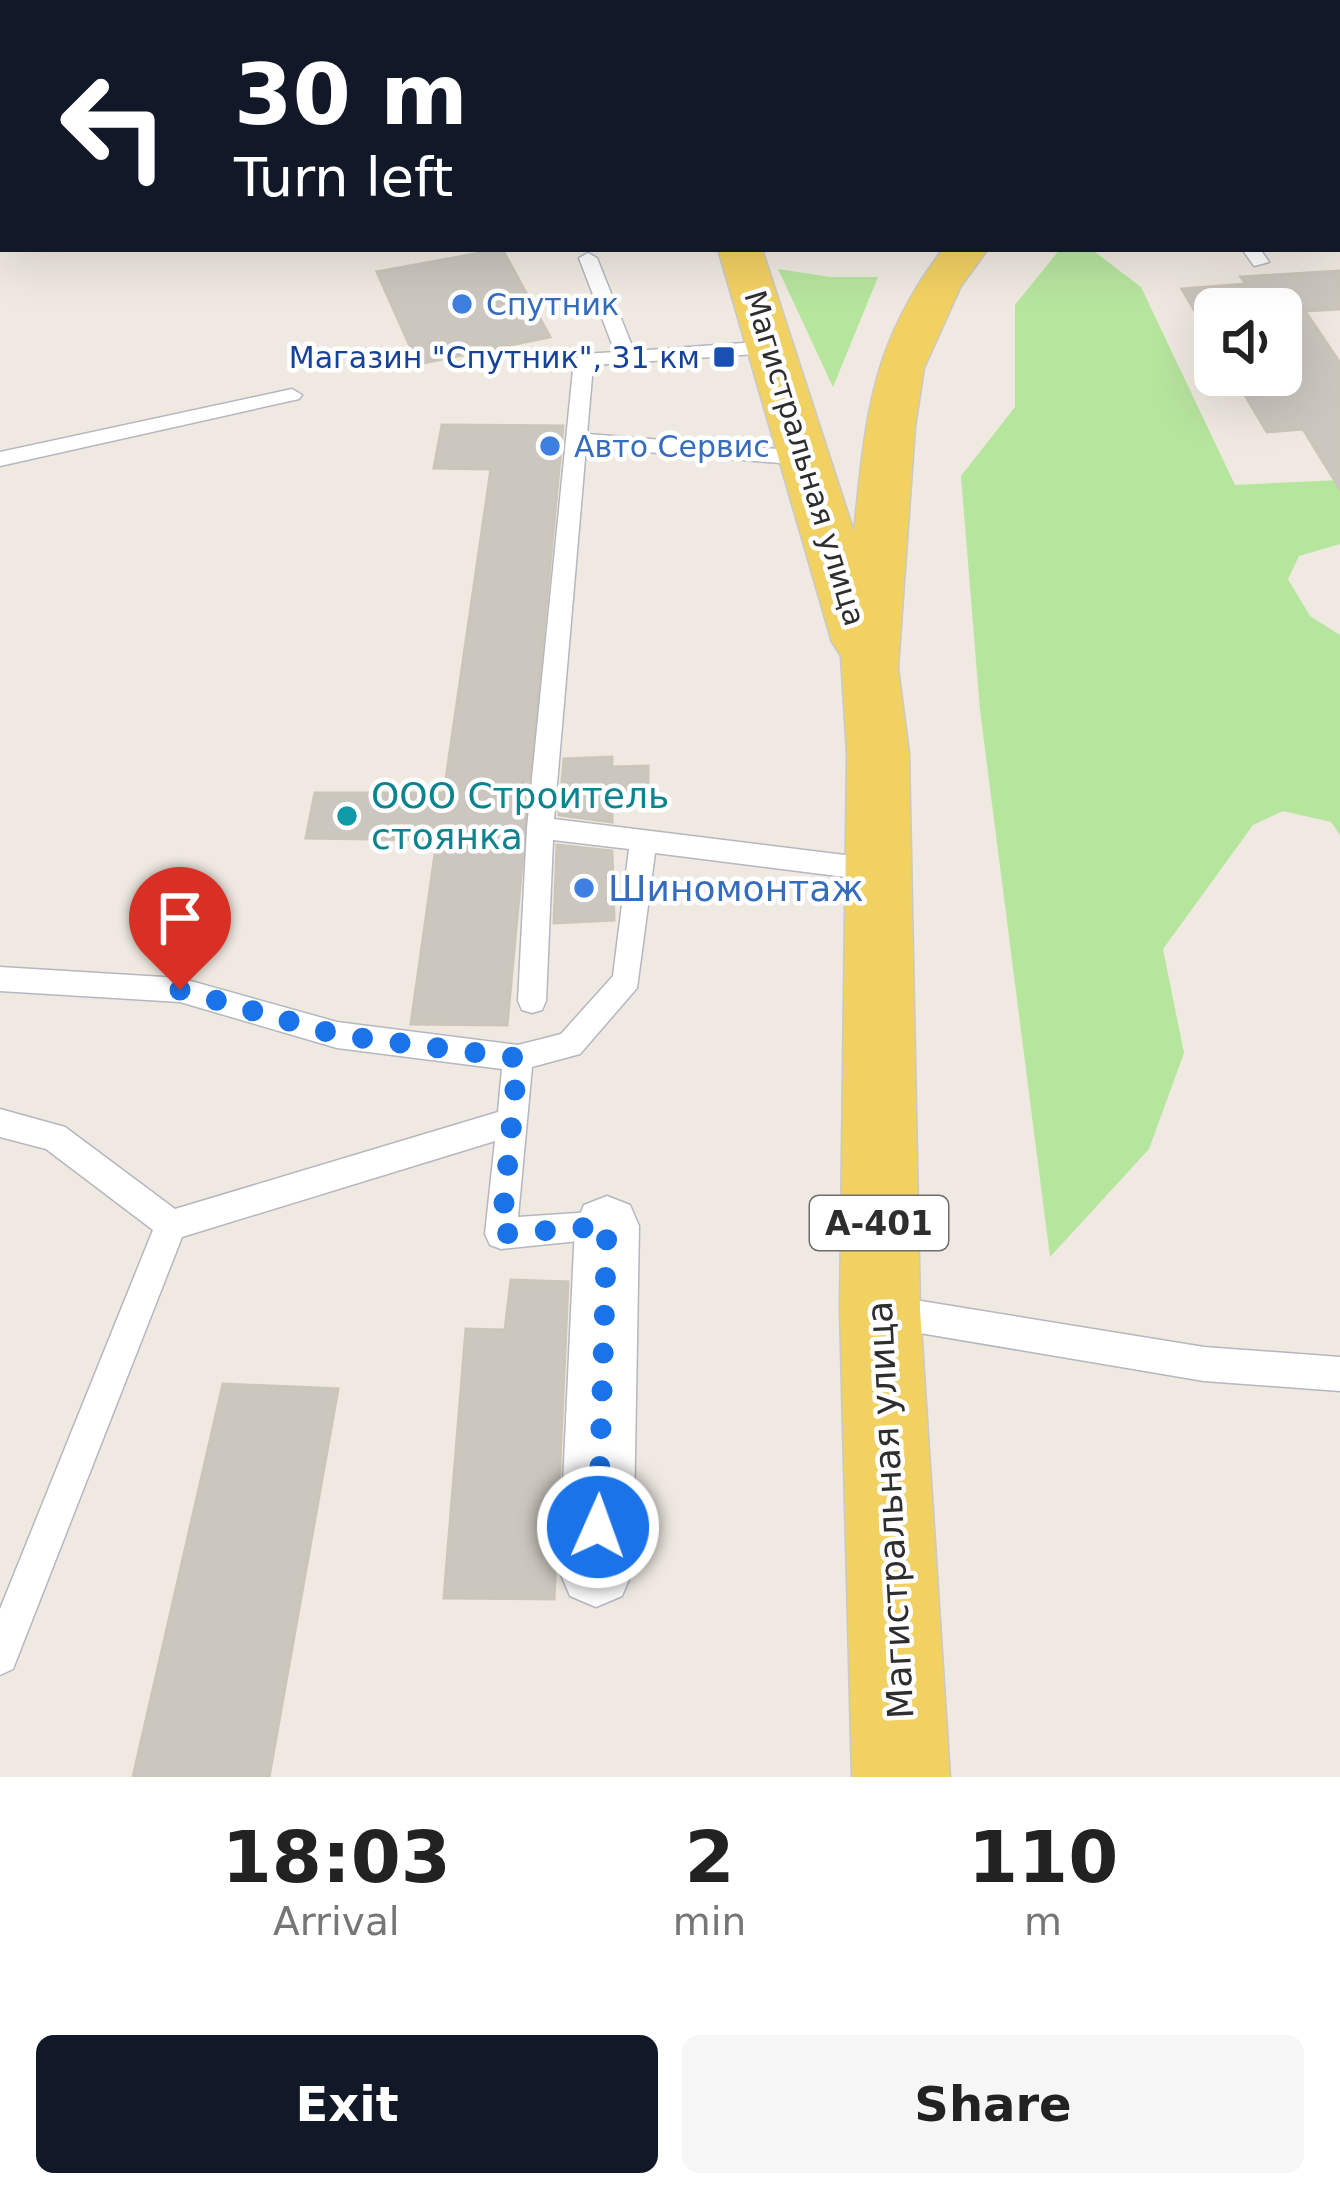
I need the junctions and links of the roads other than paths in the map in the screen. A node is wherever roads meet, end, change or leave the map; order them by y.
1 (737, 252) edge
2 (963, 252) edge
3 (588, 258) dead end
4 (772, 347) junction
5 (627, 357) junction
6 (292, 395) dead end
7 (577, 440) junction
8 (803, 458) junction
9 (0, 459) edge
10 (869, 668) junction
11 (540, 828) junction
12 (643, 843) junction
13 (877, 870) junction
14 (0, 979) edge
15 (532, 1001) dead end
16 (518, 1058) junction
17 (0, 1123) edge
18 (512, 1123) junction
19 (171, 1225) junction
20 (607, 1226) joint
21 (880, 1310) junction
22 (1340, 1375) edge
23 (596, 1570) dead end
24 (0, 1656) edge
25 (902, 1777) edge

1 - 4 main road, Магистральная улица / А-401
2 - 10 main road, Магистральная улица / А-401
3 - 5 lane
4 - 5 lane
4 - 8 main road, Магистральная улица / А-401
5 - 7 lane
6 - 9 lane
7 - 8 lane
7 - 11 lane
8 - 10 main road, Магистральная улица / А-401
10 - 13 main road, Магистральная улица / А-401
11 - 12 lane
11 - 15 lane
12 - 13 lane
12 - 16 lane
13 - 21 main road, Магистральная улица / А-401
14 - 16 lane
16 - 18 lane
17 - 19 lane
18 - 19 lane
18 - 20 lane
19 - 24 lane
20 - 23 street
21 - 22 lane
21 - 25 main road, Магистральная улица / А-401

